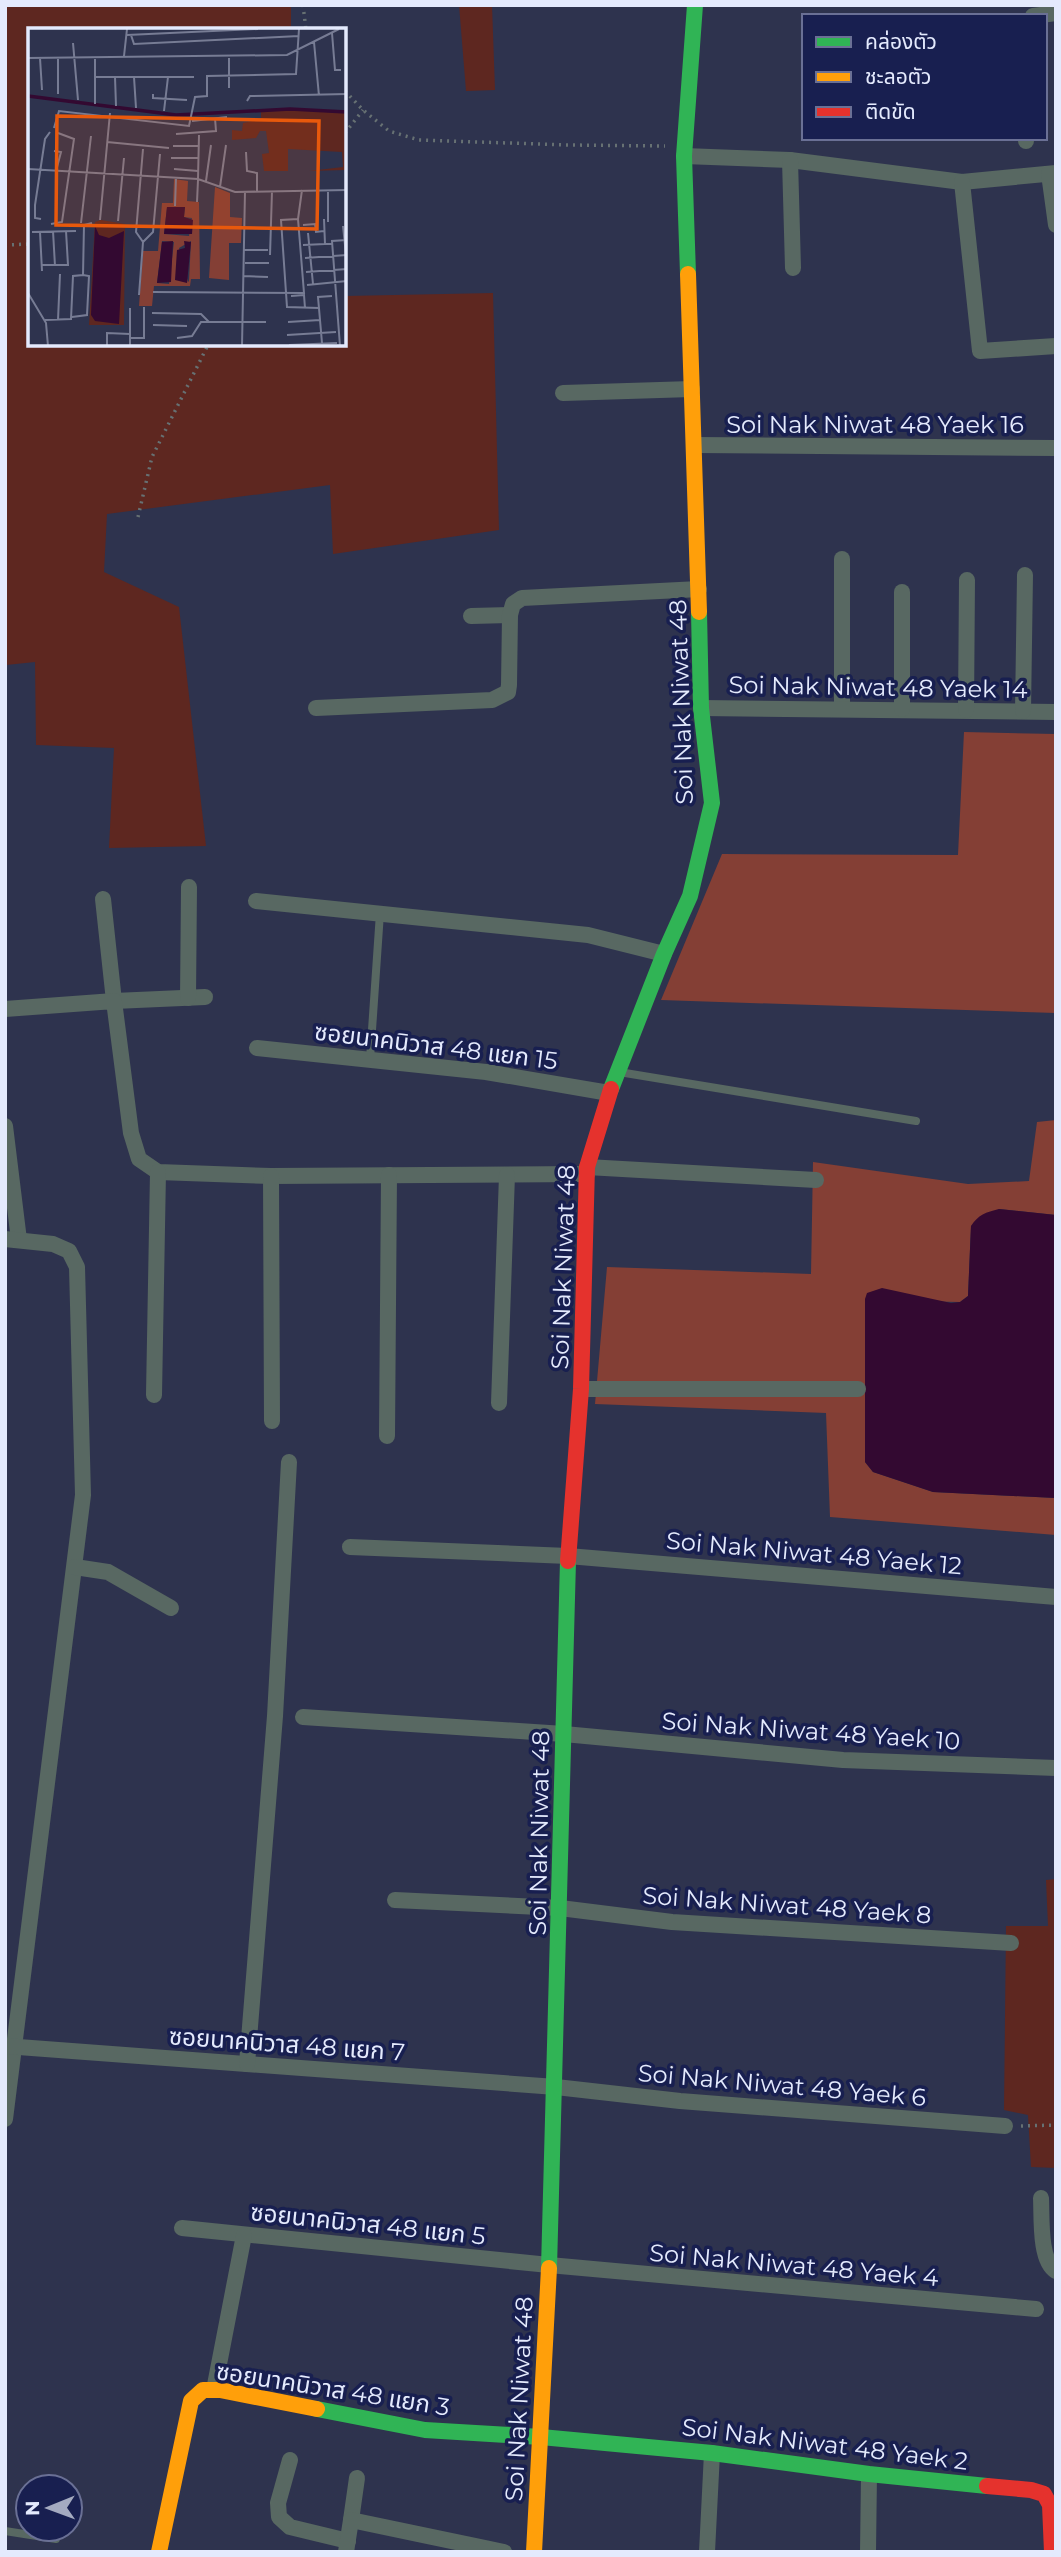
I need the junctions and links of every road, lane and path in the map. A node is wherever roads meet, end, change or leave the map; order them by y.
1 (303, 5) edge
2 (695, 5) edge
3 (306, 28) edge
4 (346, 92) edge
5 (362, 110) junction
6 (346, 132) edge
7 (684, 151) junction
8 (790, 160) junction
9 (1053, 174) edge
10 (962, 182) junction
11 (1056, 225) edge
12 (28, 244) edge
13 (5, 245) edge
14 (793, 268) dead end
15 (208, 346) edge
16 (1056, 346) edge
17 (692, 389) junction
18 (563, 393) dead end
19 (694, 445) junction
20 (1056, 448) edge
21 (138, 517) dead end
22 (842, 559) dead end
23 (1025, 575) dead end
24 (967, 580) dead end
25 (699, 589) junction
26 (902, 592) dead end
27 (510, 615) junction
28 (471, 616) dead end
29 (316, 708) dead end
30 (701, 708) junction
31 (842, 708) junction
32 (902, 709) junction
33 (966, 710) junction
34 (1023, 711) junction
35 (1056, 712) edge
36 (189, 887) dead end
37 (103, 899) dead end
38 (256, 901) dead end
39 (380, 913) junction
40 (664, 954) junction
41 (205, 997) dead end
42 (188, 998) junction
43 (114, 1001) junction
44 (5, 1009) edge
45 (257, 1048) dead end
46 (370, 1059) junction
47 (617, 1072) junction
48 (608, 1093) junction
49 (916, 1121) dead end
50 (5, 1126) edge
51 (587, 1171) junction
52 (158, 1172) junction
53 (389, 1175) junction
54 (507, 1175) junction
55 (271, 1176) junction
56 (816, 1180) dead end
57 (12, 1239) edge
58 (581, 1389) junction
59 (858, 1389) dead end
60 (154, 1395) dead end
61 (499, 1404) dead end
62 (272, 1421) dead end
63 (387, 1436) dead end
64 (289, 1462) dead end
65 (350, 1547) dead end
66 (568, 1556) junction
67 (75, 1567) junction
68 (1056, 1597) edge
69 (171, 1608) dead end
70 (303, 1717) dead end
71 (564, 1734) junction
72 (1056, 1768) edge
73 (396, 1899) dead end
74 (560, 1908) junction
75 (1011, 1943) dead end
76 (10, 2047) edge
77 (247, 2064) junction
78 (556, 2087) junction
79 (5, 2119) edge
80 (1056, 2125) edge
81 (1005, 2126) joint
82 (1041, 2199) dead end
83 (182, 2228) dead end
84 (244, 2235) junction
85 (549, 2265) junction
86 (1056, 2271) edge
87 (1035, 2309) dead end
88 (214, 2390) junction
89 (541, 2437) junction
90 (712, 2453) junction
91 (290, 2460) dead end
92 (869, 2474) junction
93 (357, 2478) dead end
94 (351, 2520) junction
95 (347, 2546) edge
96 (159, 2552) edge
97 (504, 2552) edge
98 (534, 2552) edge
99 (708, 2552) edge
100 (868, 2552) edge
101 (1052, 2552) edge

1 - 3 path
2 - 7 street, Soi Nak Niwat 48
4 - 5 path
5 - 6 path
5 - 7 path
7 - 8 street
7 - 17 street, Soi Nak Niwat 48
8 - 10 street
8 - 14 street
9 - 10 street
9 - 11 street
10 - 16 street
12 - 13 path
15 - 21 path
17 - 18 street
17 - 19 street, Soi Nak Niwat 48
19 - 20 street, Soi Nak Niwat 48 Yaek 16
19 - 25 street, Soi Nak Niwat 48
22 - 31 street
23 - 34 street
24 - 33 street
25 - 27 street
25 - 30 street, Soi Nak Niwat 48
26 - 32 street
27 - 28 street
27 - 29 street
30 - 31 street, Soi Nak Niwat 48 Yaek 14
30 - 40 street, Soi Nak Niwat 48
31 - 32 street, Soi Nak Niwat 48 Yaek 14
32 - 33 street, Soi Nak Niwat 48 Yaek 14
33 - 34 street, Soi Nak Niwat 48 Yaek 14
34 - 35 street, Soi Nak Niwat 48 Yaek 14
36 - 42 street
37 - 43 street
38 - 39 street
39 - 40 street
39 - 46 lane
40 - 47 street, Soi Nak Niwat 48
41 - 42 street
42 - 43 street
43 - 44 street
43 - 52 street
45 - 46 street, ซอยนาคนิวาส 48 แยก 15
46 - 48 street, ซอยนาคนิวาส 48 แยก 15
47 - 48 street, Soi Nak Niwat 48
47 - 49 lane
48 - 51 street, Soi Nak Niwat 48
50 - 57 street
51 - 54 street
51 - 56 street
51 - 58 street, Soi Nak Niwat 48
52 - 55 street
52 - 60 street
53 - 54 street
53 - 55 street
53 - 63 street
54 - 61 street
55 - 62 street
57 - 67 street
58 - 59 street
58 - 66 street, Soi Nak Niwat 48
64 - 77 street
65 - 66 street, Soi Nak Niwat 48 Yaek 12
66 - 68 street, Soi Nak Niwat 48 Yaek 12
66 - 71 street, Soi Nak Niwat 48
67 - 69 street
67 - 76 street
70 - 71 street, Soi Nak Niwat 48 Yaek 10
71 - 72 street, Soi Nak Niwat 48 Yaek 10
71 - 74 street, Soi Nak Niwat 48
73 - 74 street, Soi Nak Niwat 48 Yaek 8
74 - 75 street, Soi Nak Niwat 48 Yaek 8
74 - 78 street, Soi Nak Niwat 48
76 - 77 street, ซอยนาคนิวาส 48 แยก 7
76 - 79 street
77 - 78 street, ซอยนาคนิวาส 48 แยก 7
78 - 81 street, Soi Nak Niwat 48 Yaek 6
78 - 85 street, Soi Nak Niwat 48
80 - 81 path
82 - 86 street
83 - 84 street, ซอยนาคนิวาส 48 แยก 5
84 - 85 street, ซอยนาคนิวาส 48 แยก 5
84 - 88 street
85 - 87 street, Soi Nak Niwat 48 Yaek 4
85 - 89 street, Soi Nak Niwat 48
88 - 89 street, ซอยนาคนิวาส 48 แยก 3
88 - 96 street, ซอยนาคนิวาส 48 แยก 3
89 - 90 street, Soi Nak Niwat 48 Yaek 2
89 - 98 street, Soi Nak Niwat 48
90 - 92 street, Soi Nak Niwat 48 Yaek 2
90 - 99 street
91 - 95 street
92 - 100 street
92 - 101 street, Soi Nak Niwat 48 Yaek 2
93 - 94 street
94 - 95 street
94 - 97 street

